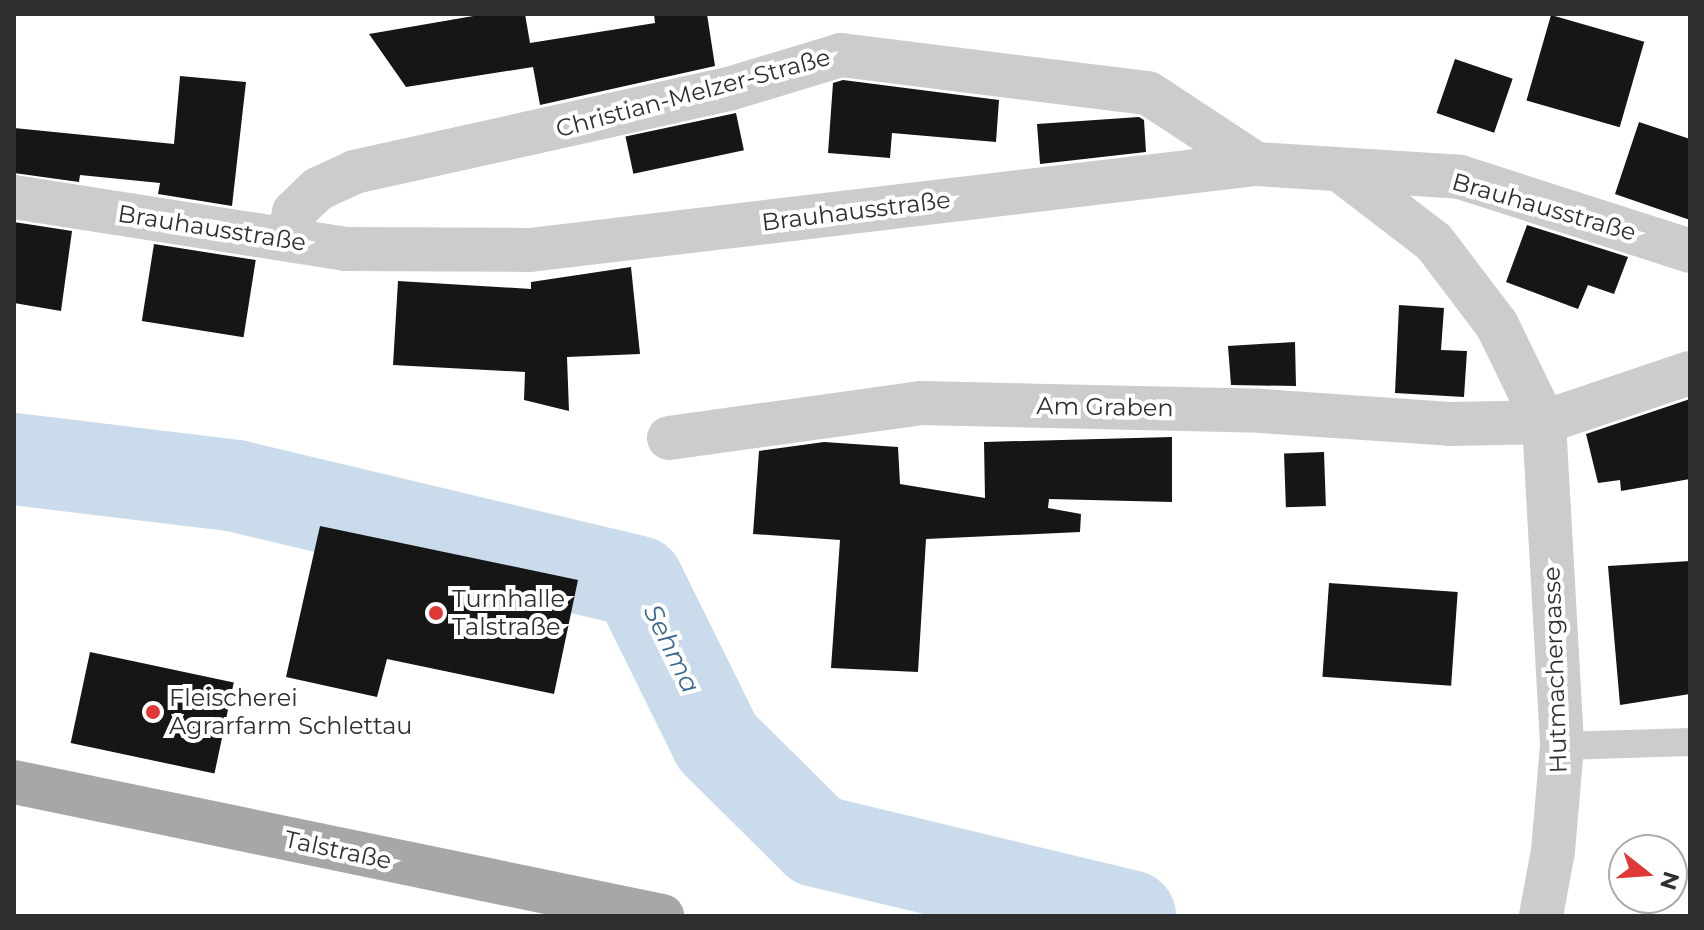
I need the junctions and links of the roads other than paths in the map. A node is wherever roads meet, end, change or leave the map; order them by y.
1 (1256, 164) junction
2 (1344, 173) junction
3 (14, 197) edge
4 (288, 239) junction
5 (1690, 251) edge
6 (1690, 373) edge
7 (1544, 422) junction
8 (669, 438) dead end
9 (1690, 742) edge
10 (1562, 746) junction
11 (14, 782) edge
12 (662, 916) edge
13 (1541, 916) edge

1 - 2 street, Brauhausstraße
1 - 4 street, Brauhausstraße
1 - 4 street, Christian-Melzer-Straße
2 - 5 street, Brauhausstraße
2 - 7 street, Hutmachergasse
3 - 4 street, Brauhausstraße
6 - 7 street
7 - 8 street, Am Graben
7 - 10 street, Hutmachergasse
9 - 10 lane
10 - 13 street, Hutmachergasse
11 - 12 main road, Talstraße

